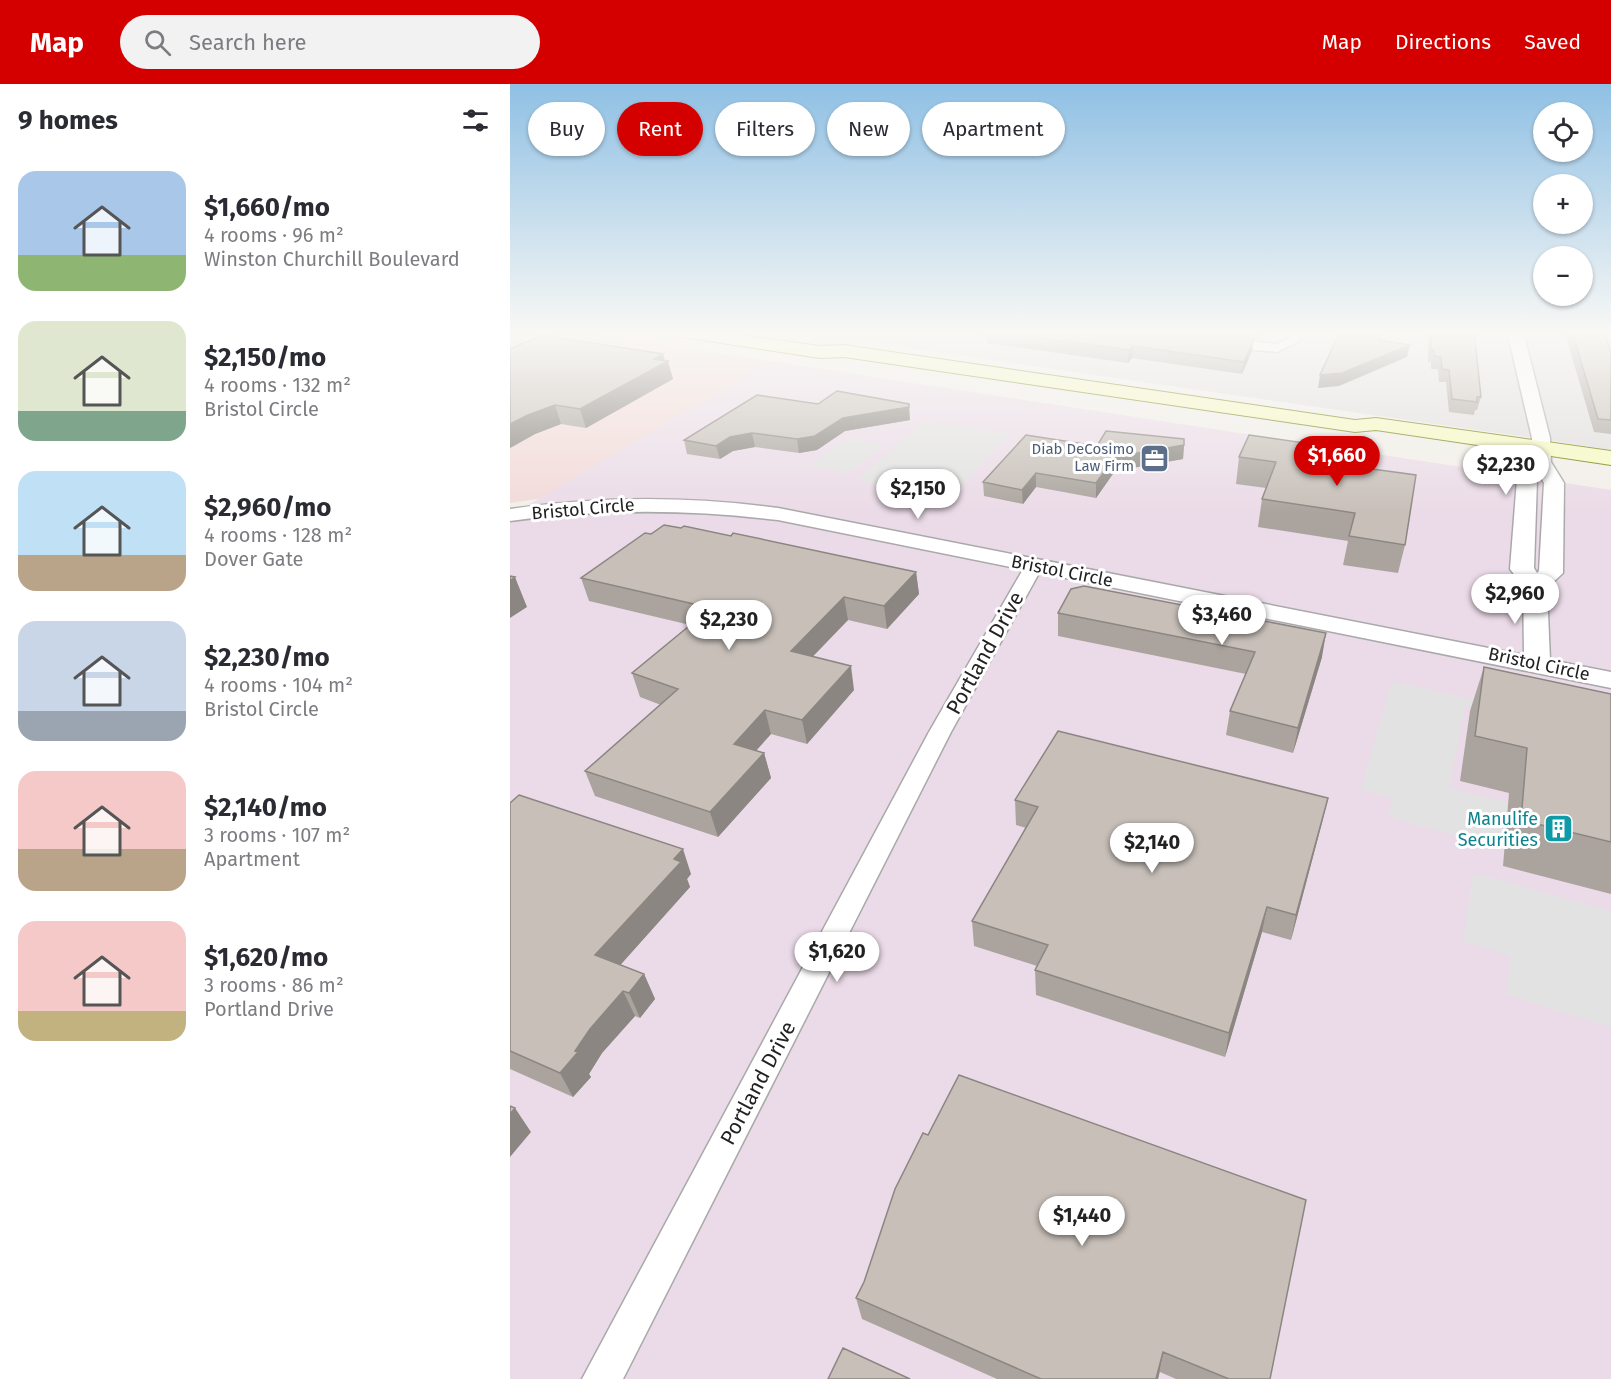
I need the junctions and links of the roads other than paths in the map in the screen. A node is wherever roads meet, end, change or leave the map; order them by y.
1 (1119, 391) edge
2 (1530, 391) edge
3 (1541, 455) junction
4 (1611, 458) edge
5 (1611, 472) edge
6 (510, 515) edge
7 (1034, 566) junction
8 (1535, 586) junction
9 (1537, 663) junction
10 (1611, 680) edge
11 (602, 1379) edge

1 - 3 main road
2 - 3 street
3 - 4 main road
3 - 5 main road
3 - 8 street
3 - 8 street
6 - 7 street, Bristol Circle
7 - 9 street, Bristol Circle
7 - 11 street, Portland Drive
8 - 9 street
9 - 10 street, Bristol Circle

